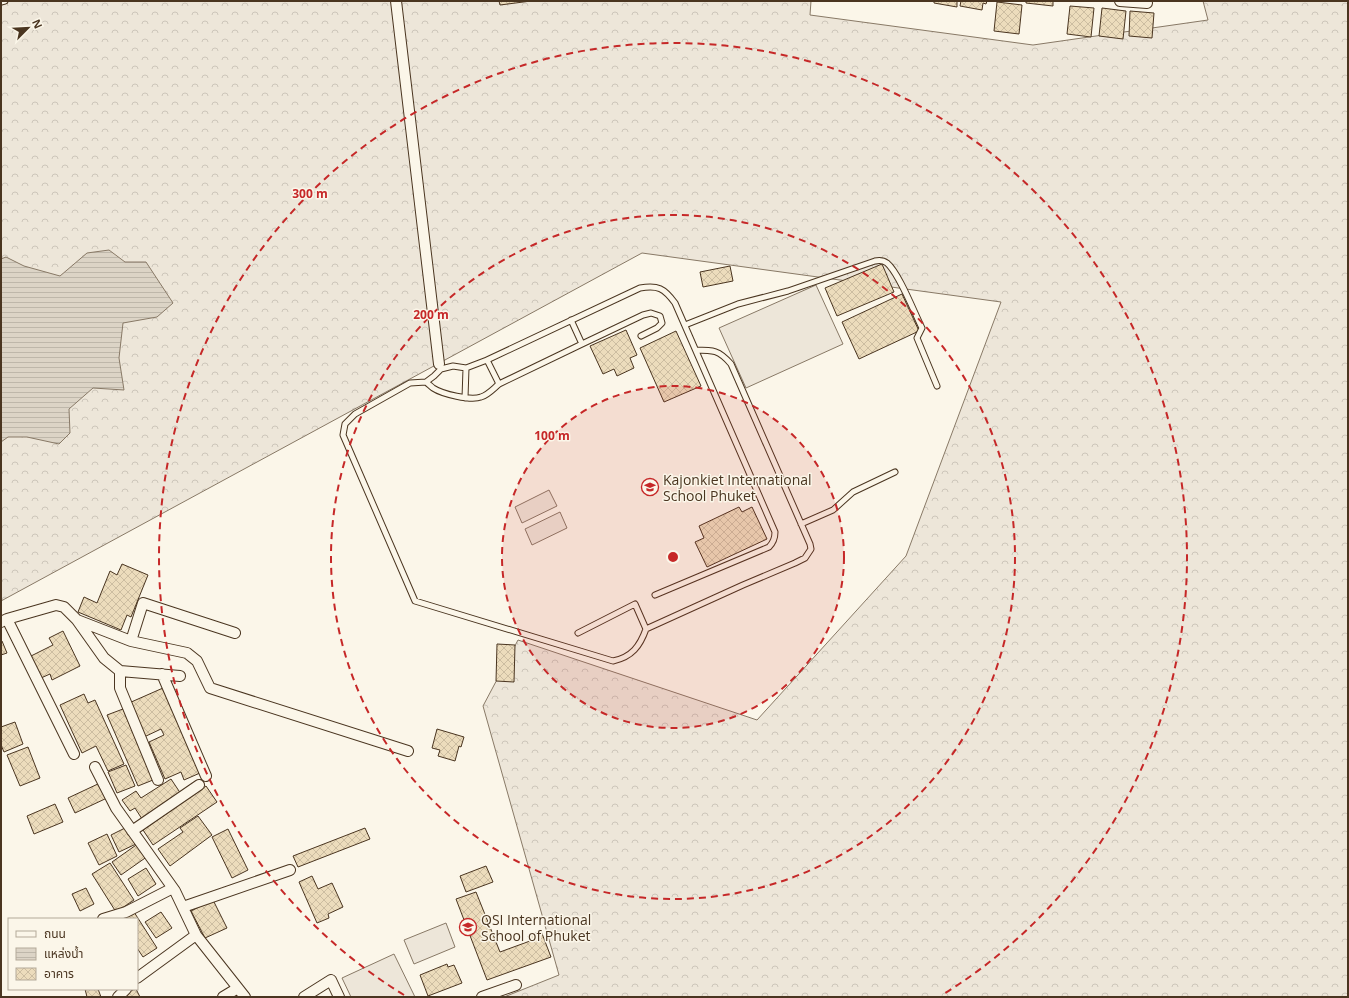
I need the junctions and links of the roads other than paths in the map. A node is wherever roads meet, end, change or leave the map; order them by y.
1 (5, 1) edge
2 (396, 1) edge
3 (1120, 1) edge
4 (1, 2) edge
5 (1147, 3) dead end
6 (571, 320) junction
7 (685, 326) junction
8 (641, 336) dead end
9 (582, 344) junction
10 (696, 350) junction
11 (487, 360) junction
12 (440, 366) junction
13 (466, 368) junction
14 (426, 382) junction
15 (499, 384) junction
16 (937, 386) dead end
17 (465, 398) junction
18 (895, 472) dead end
19 (802, 524) junction
20 (655, 595) dead end
21 (77, 620) junction
22 (4, 621) edge
23 (646, 629) junction
24 (235, 633) dead end
25 (578, 633) dead end
26 (131, 641) junction
27 (120, 671) junction
28 (162, 674) junction
29 (180, 676) dead end
30 (408, 751) dead end
31 (74, 754) dead end
32 (95, 767) dead end
33 (206, 776) dead end
34 (158, 780) dead end
35 (199, 785) dead end
36 (132, 831) junction
37 (290, 870) dead end
38 (173, 888) junction
39 (183, 907) junction
40 (106, 918) edge
41 (196, 935) junction
42 (138, 977) edge
43 (516, 985) dead end
44 (238, 988) junction
45 (223, 997) edge
46 (245, 997) edge
47 (304, 997) edge
48 (339, 997) edge
49 (482, 997) edge

1 - 4 lane
2 - 12 street
3 - 5 street
6 - 7 lane
6 - 9 lane
6 - 11 lane
7 - 10 lane
7 - 16 lane
8 - 9 lane
9 - 15 lane
10 - 19 lane
10 - 20 lane
11 - 13 lane
11 - 15 lane
12 - 13 lane
12 - 14 lane
13 - 17 lane
14 - 17 lane
14 - 23 lane
15 - 17 lane
18 - 19 lane
19 - 23 lane
21 - 22 street
21 - 26 street
21 - 27 street
22 - 31 street
23 - 25 lane
24 - 26 street
26 - 30 street
27 - 28 street
27 - 34 street
28 - 29 street
28 - 33 street
32 - 36 street
35 - 36 street
36 - 38 street
37 - 39 street
38 - 39 street
38 - 40 street
39 - 41 street
41 - 42 street
41 - 44 street
43 - 49 street
44 - 45 street
44 - 46 street
47 - 48 street

